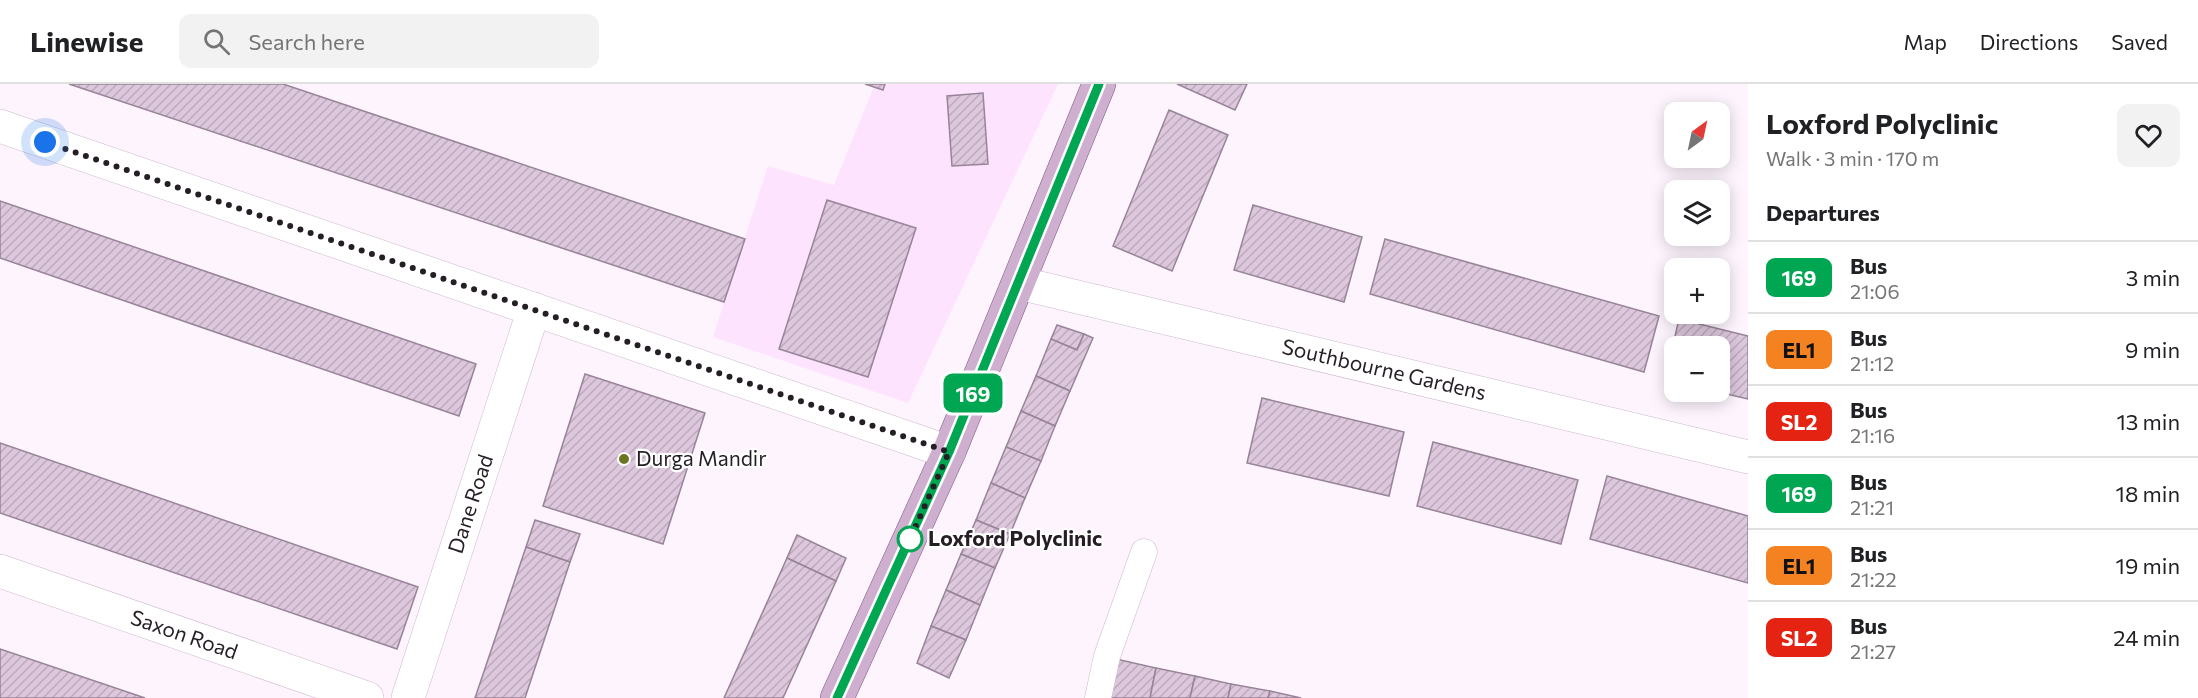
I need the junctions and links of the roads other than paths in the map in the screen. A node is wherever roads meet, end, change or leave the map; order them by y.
1 (1099, 84) edge
2 (0, 126) edge
3 (1019, 283) junction
4 (534, 309) junction
5 (949, 452) junction
6 (1748, 457) edge
7 (1144, 552) dead end
8 (0, 571) edge
9 (367, 698) edge
10 (408, 698) edge
11 (837, 698) edge
12 (1098, 698) edge

1 - 3 main road
2 - 4 street
3 - 5 main road
3 - 6 street, Southbourne Gardens
4 - 5 street
4 - 10 street, Dane Road
5 - 11 main road
7 - 12 lane
8 - 9 street, Saxon Road

